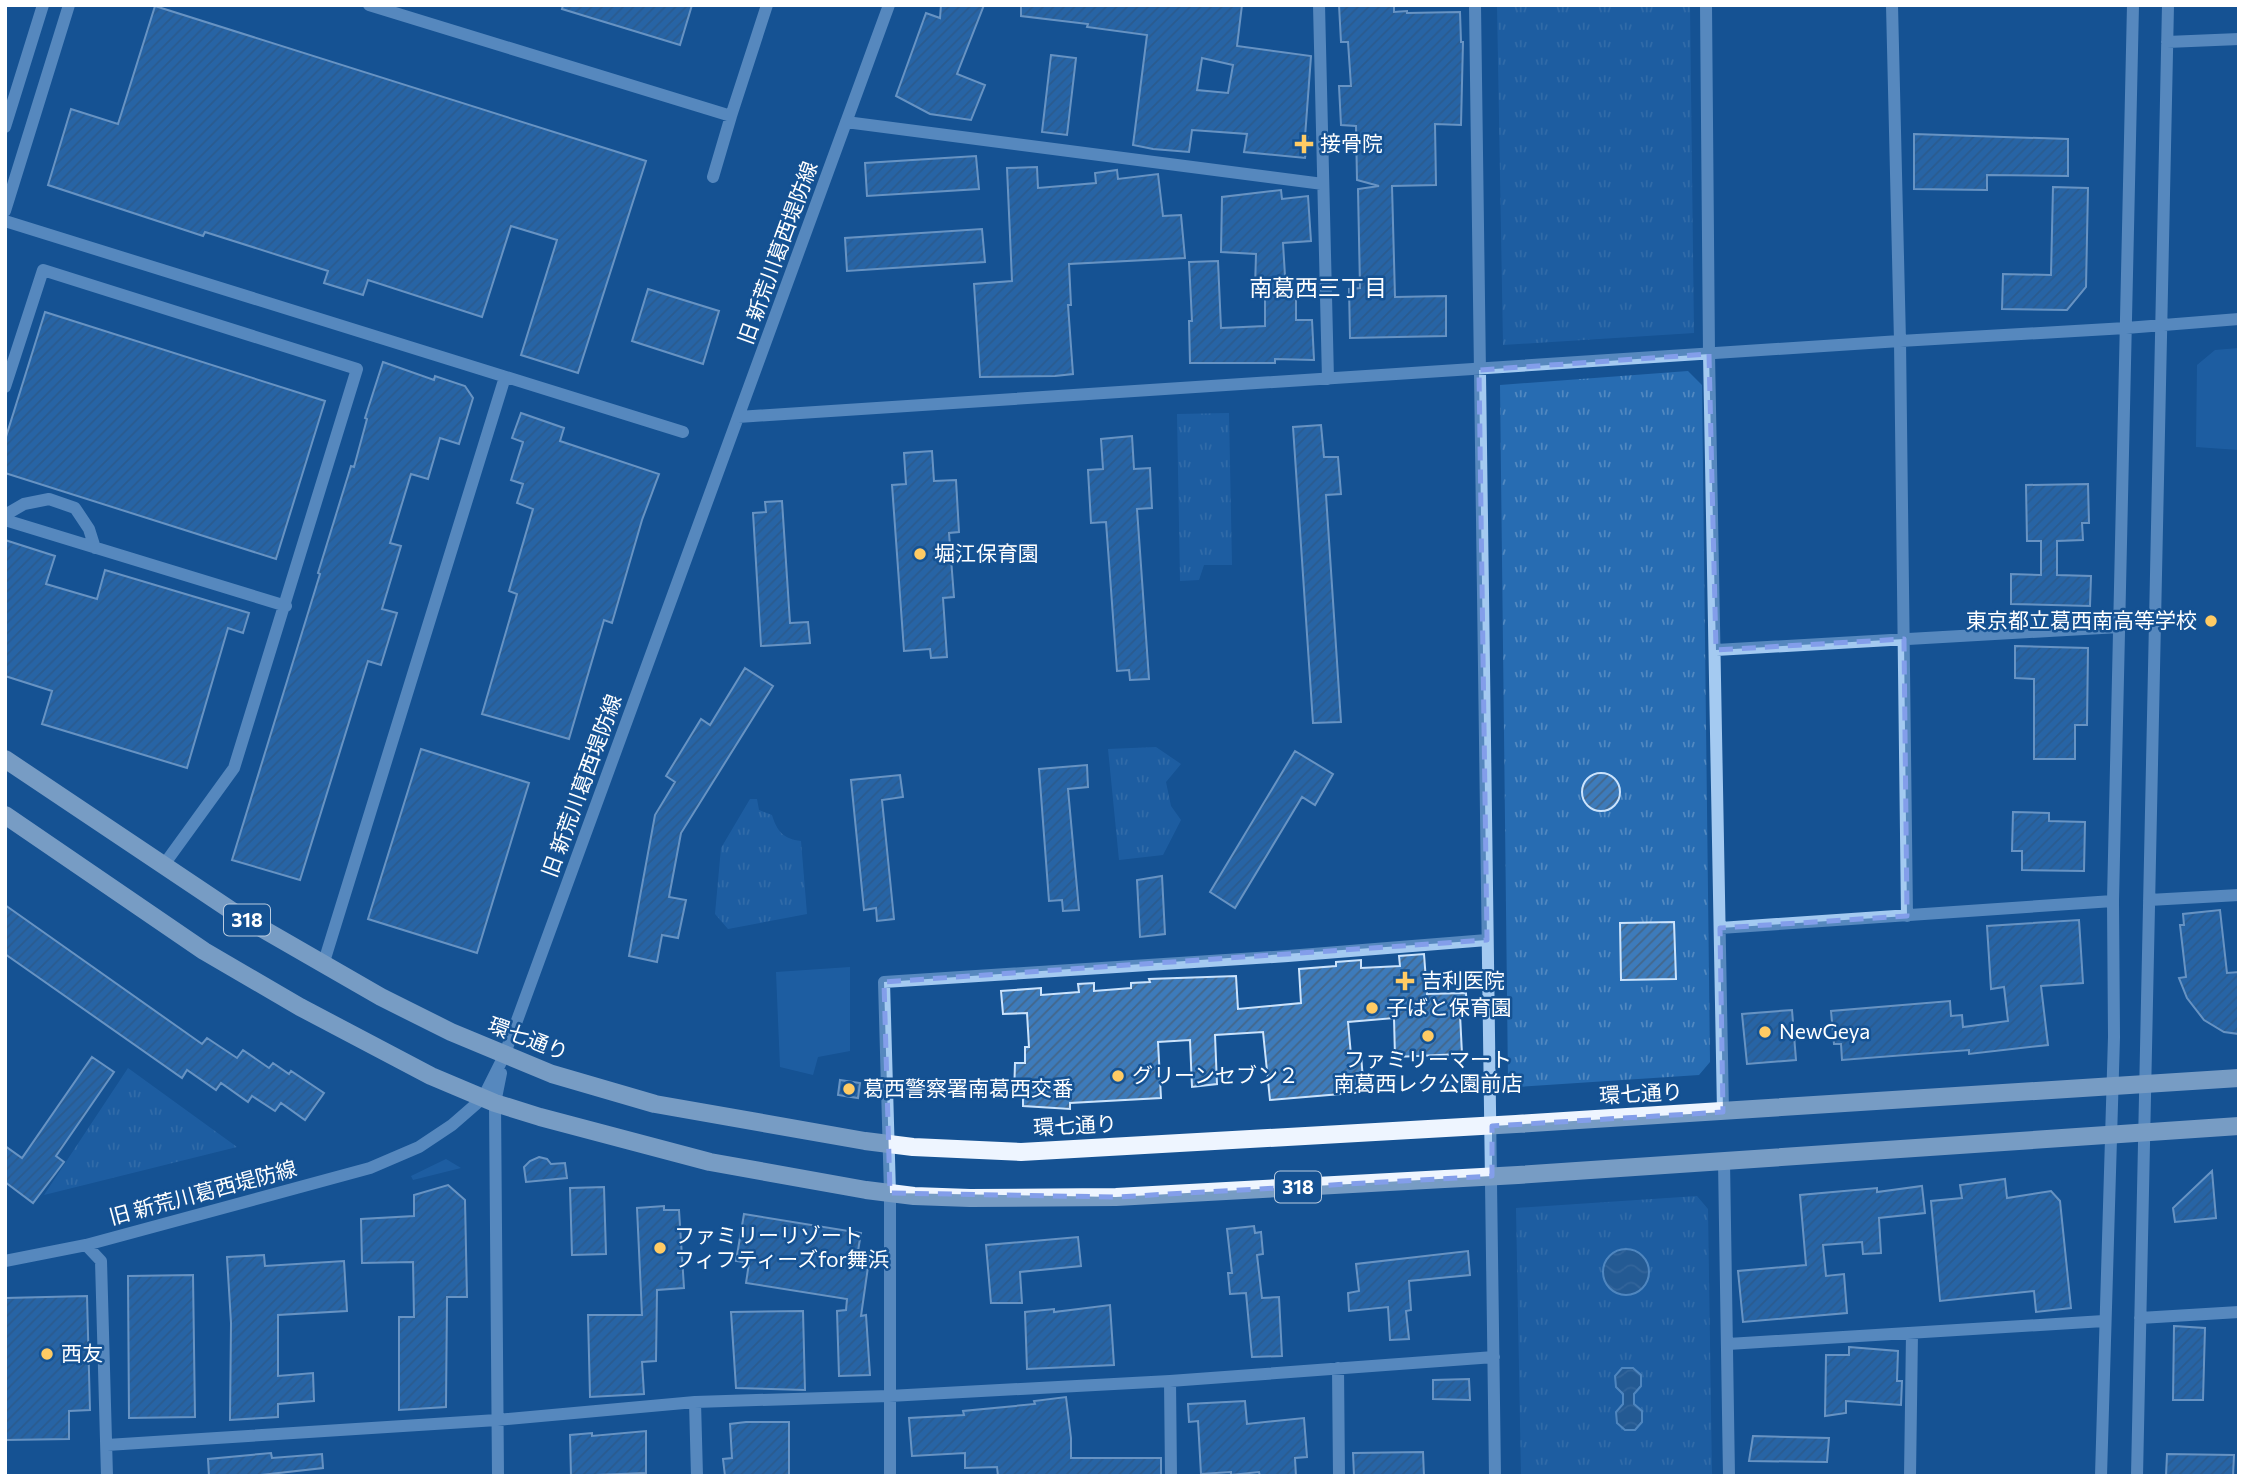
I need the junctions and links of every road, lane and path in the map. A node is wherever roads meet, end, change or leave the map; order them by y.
1 (43, 5) edge
2 (69, 5) edge
3 (369, 5) edge
4 (766, 5) edge
5 (889, 5) edge
6 (1319, 5) edge
7 (1475, 5) edge
8 (1706, 5) edge
9 (1892, 5) edge
10 (2133, 5) edge
11 (2168, 5) edge
12 (2239, 39) edge
13 (2167, 42) junction
14 (731, 116) junction
15 (846, 122) junction
16 (5, 127) edge
17 (713, 177) dead end
18 (1323, 184) junction
19 (5, 211) edge
20 (5, 221) edge
21 (2239, 319) edge
22 (2161, 324) junction
23 (2126, 328) junction
24 (1899, 341) junction
25 (1709, 354) junction
26 (1479, 370) junction
27 (505, 377) junction
28 (1328, 379) junction
29 (5, 387) edge
30 (738, 417) junction
31 (683, 432) dead end
32 (5, 517) edge
33 (95, 548) junction
34 (286, 606) junction
35 (2119, 627) junction
36 (1903, 639) junction
37 (1716, 650) junction
38 (5, 759) edge
39 (5, 815) edge
40 (163, 866) junction
41 (2239, 895) edge
42 (2149, 900) junction
43 (2113, 901) junction
44 (1907, 916) junction
45 (1720, 928) junction
46 (1487, 940) junction
47 (323, 965) junction
48 (504, 1056) junction
49 (2239, 1078) edge
50 (2145, 1085) junction
51 (2112, 1088) junction
52 (489, 1100) junction
53 (1723, 1112) junction
54 (1492, 1126) junction
55 (2239, 1126) edge
56 (2144, 1132) junction
57 (2110, 1135) junction
58 (889, 1144) junction
59 (1724, 1161) junction
60 (1492, 1176) junction
61 (890, 1193) junction
62 (86, 1245) junction
63 (5, 1261) edge
64 (2239, 1312) edge
65 (2140, 1318) junction
66 (2104, 1321) junction
67 (1912, 1334) junction
68 (1728, 1344) junction
69 (1494, 1357) junction
70 (1338, 1368) junction
71 (1170, 1381) junction
72 (889, 1396) junction
73 (695, 1402) junction
74 (497, 1420) junction
75 (107, 1445) junction
76 (107, 1476) edge
77 (498, 1476) edge
78 (697, 1476) edge
79 (890, 1476) edge
80 (1171, 1476) edge
81 (1339, 1476) edge
82 (1495, 1476) edge
83 (1729, 1476) edge
84 (1910, 1476) edge
85 (2101, 1476) edge
86 (2137, 1476) edge

1 - 16 street
2 - 19 street
3 - 14 street
4 - 14 street
5 - 15 street, 旧 新荒川葛西堤防線
6 - 18 street
7 - 26 street
8 - 25 street
9 - 24 street
10 - 23 street
11 - 13 street
12 - 13 street
13 - 22 street
14 - 17 street
15 - 18 street
15 - 30 street, 旧 新荒川葛西堤防線
18 - 28 street
20 - 27 street
21 - 22 street
22 - 23 street
22 - 42 street
23 - 24 street
23 - 35 street
24 - 25 street
24 - 36 street
25 - 26 street
25 - 37 street
26 - 28 street
26 - 46 street
27 - 31 street
27 - 47 street
28 - 30 street
29 - 34 street
30 - 48 street, 旧 新荒川葛西堤防線
32 - 33 street
32 - 33 street
33 - 34 street
34 - 40 street
35 - 36 street
35 - 43 street
36 - 37 street
36 - 44 street
37 - 45 street
38 - 40 main road, 環七通り / 318
39 - 52 main road, 318
40 - 47 main road, 環七通り / 318
41 - 42 street
42 - 50 street
43 - 44 street
43 - 51 street
44 - 45 street
45 - 53 street
46 - 54 street
46 - 58 street
47 - 48 main road, 環七通り / 318
48 - 52 street, 旧 新荒川葛西堤防線
48 - 58 main road, 環七通り / 318
49 - 50 main road, 環七通り / 318
50 - 51 main road, 環七通り / 318
50 - 56 street
51 - 53 main road, 環七通り / 318
51 - 57 street
52 - 61 main road, 318
52 - 62 street, 旧 新荒川葛西堤防線
52 - 74 street
53 - 54 main road, 環七通り / 318
54 - 58 main road, 環七通り / 318
54 - 60 street
55 - 56 main road, 318
56 - 57 main road, 318
56 - 65 street
57 - 59 main road, 318
57 - 66 street
58 - 61 street
59 - 60 main road, 318
59 - 68 street
60 - 61 main road, 318
60 - 69 street
61 - 72 street
62 - 63 street, 旧 新荒川葛西堤防線
62 - 75 street
64 - 65 street
65 - 86 street
66 - 67 street
66 - 85 street
67 - 68 street
67 - 84 street
68 - 83 street
69 - 70 street
69 - 82 street
70 - 71 street
70 - 81 street
71 - 72 street
71 - 80 street
72 - 73 street
72 - 79 street
73 - 74 street
73 - 78 street
74 - 75 street
74 - 77 street
75 - 76 street

